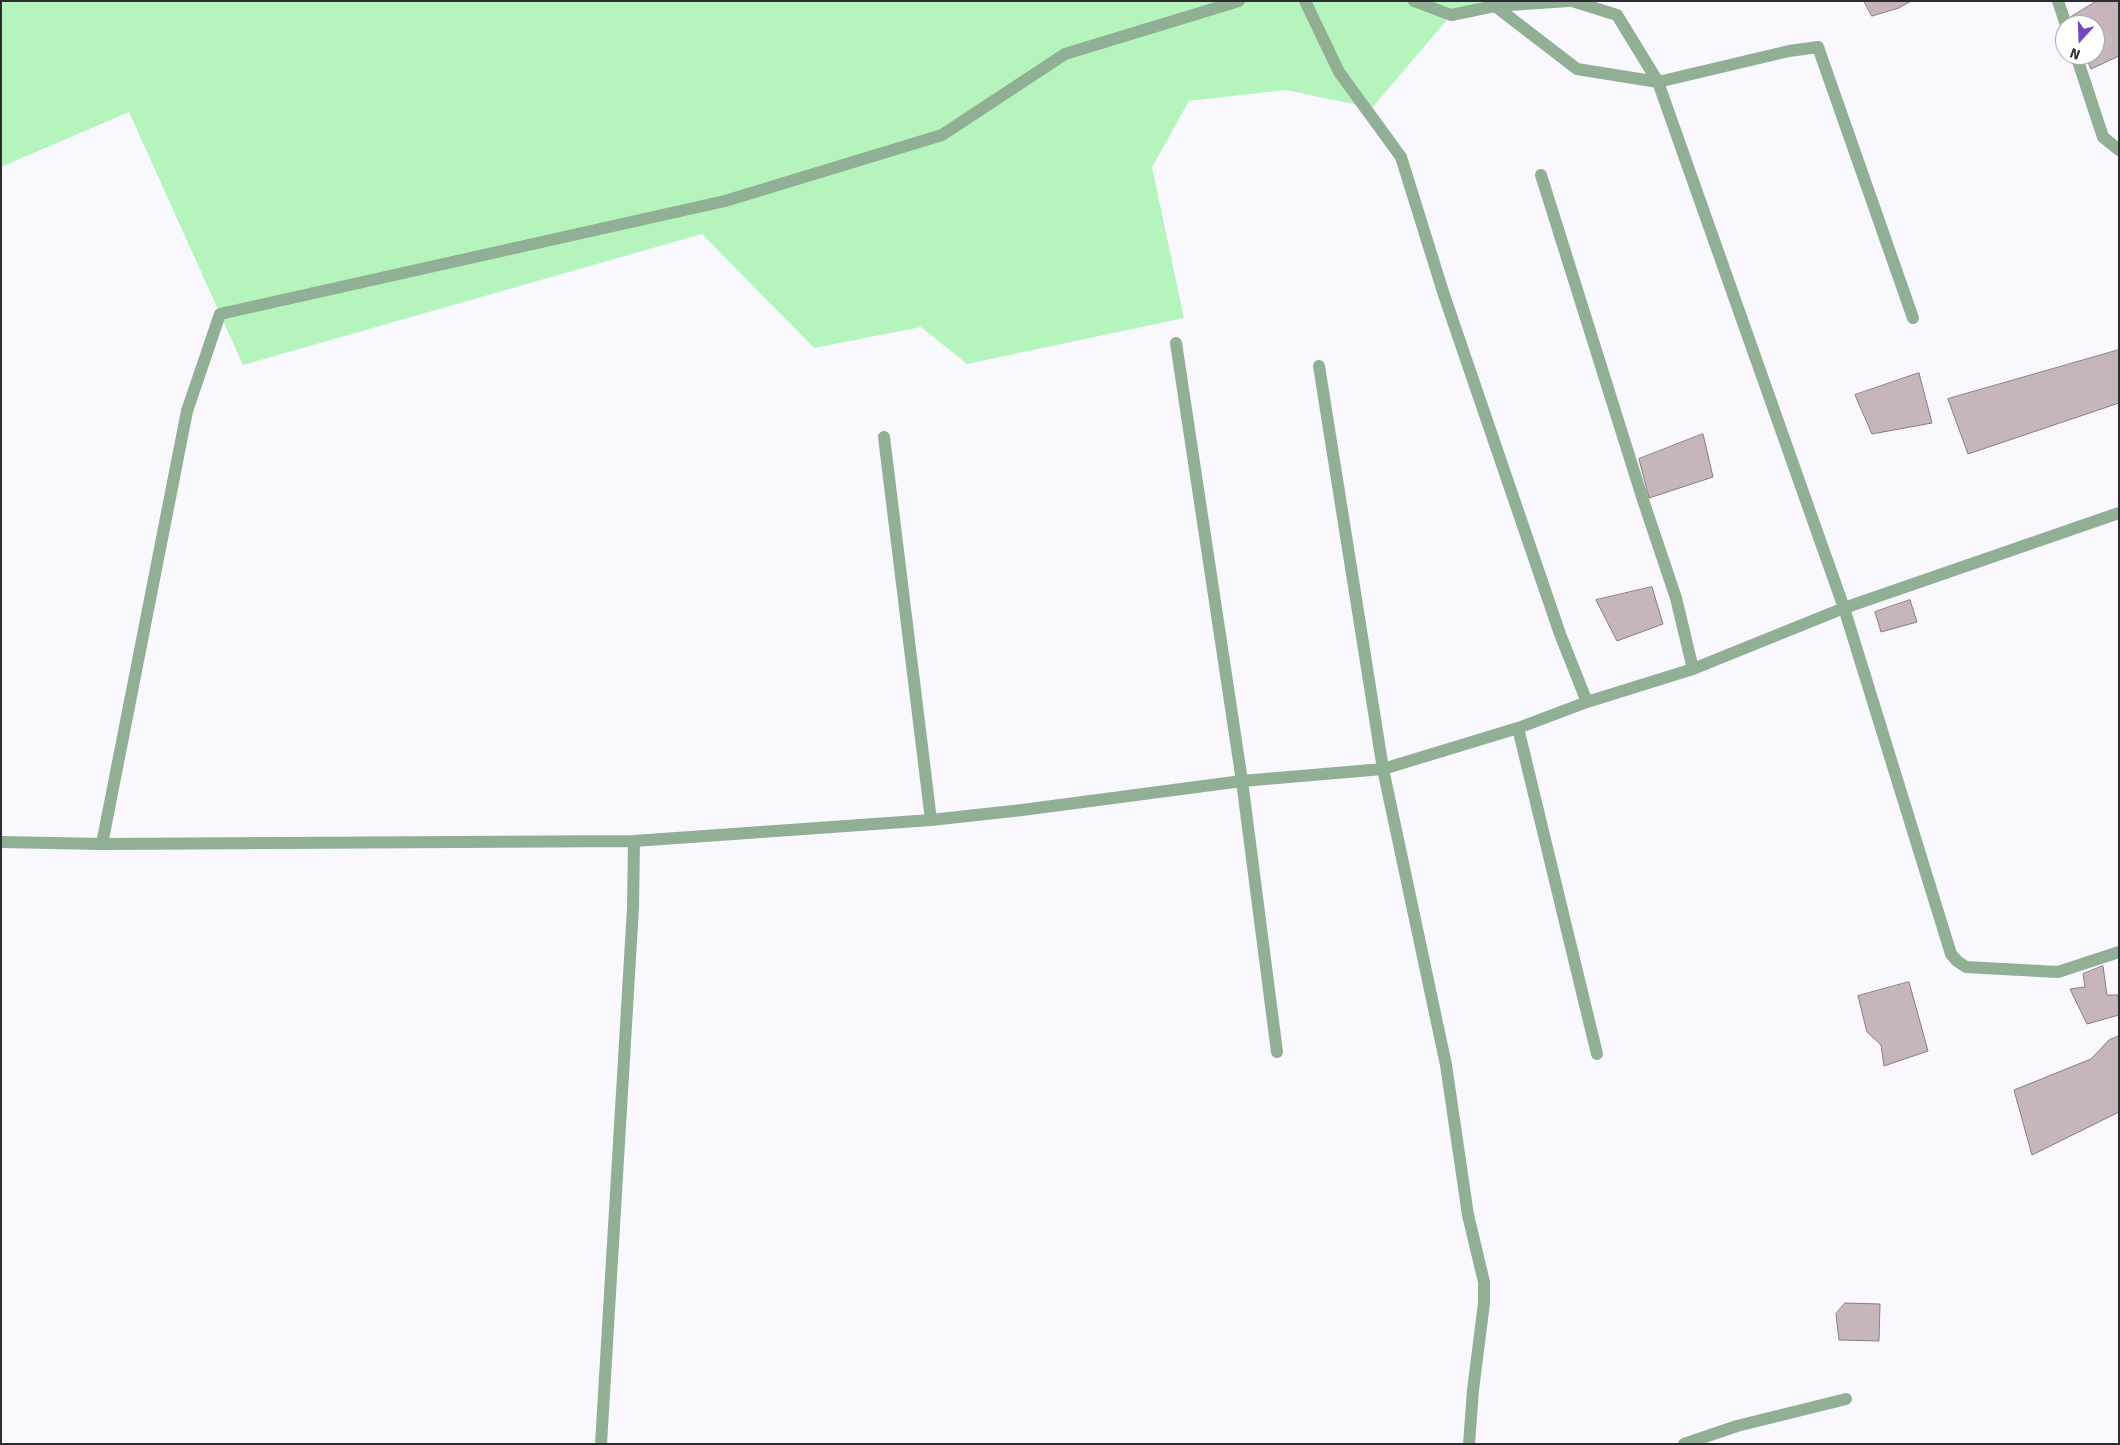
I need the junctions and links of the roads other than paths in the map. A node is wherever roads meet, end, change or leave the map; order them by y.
1 (1239, 1) edge
2 (1306, 1) edge
3 (1414, 1) edge
4 (1571, 1) edge
5 (2058, 1) edge
6 (1495, 6) junction
7 (2063, 15) edge
8 (2079, 65) edge
9 (1658, 82) junction
10 (2119, 150) edge
11 (1541, 174) dead end
12 (1914, 318) dead end
13 (1176, 343) dead end
14 (1319, 366) dead end
15 (884, 437) dead end
16 (2119, 513) edge
17 (1844, 608) junction
18 (1694, 669) junction
19 (1587, 702) junction
20 (1518, 728) junction
21 (1383, 769) junction
22 (1242, 781) junction
23 (932, 820) junction
24 (634, 841) junction
25 (1, 842) edge
26 (102, 844) junction
27 (2119, 952) edge
28 (1277, 1052) dead end
29 (1597, 1054) dead end
30 (1846, 1399) dead end
31 (601, 1444) edge
32 (1469, 1444) edge
33 (1684, 1444) edge

1 - 26 street
2 - 19 street
3 - 6 street
4 - 6 street
4 - 9 street
5 - 7 street
6 - 9 street
8 - 10 street
9 - 12 street
9 - 17 street
11 - 18 street
13 - 22 street
14 - 21 street
15 - 23 street
16 - 17 street
17 - 18 street
17 - 27 street
18 - 19 street
19 - 20 street
20 - 21 street
20 - 29 street
21 - 22 street
21 - 32 street
22 - 23 street
22 - 28 street
23 - 24 street
24 - 26 street
24 - 31 street
25 - 26 street
30 - 33 street

